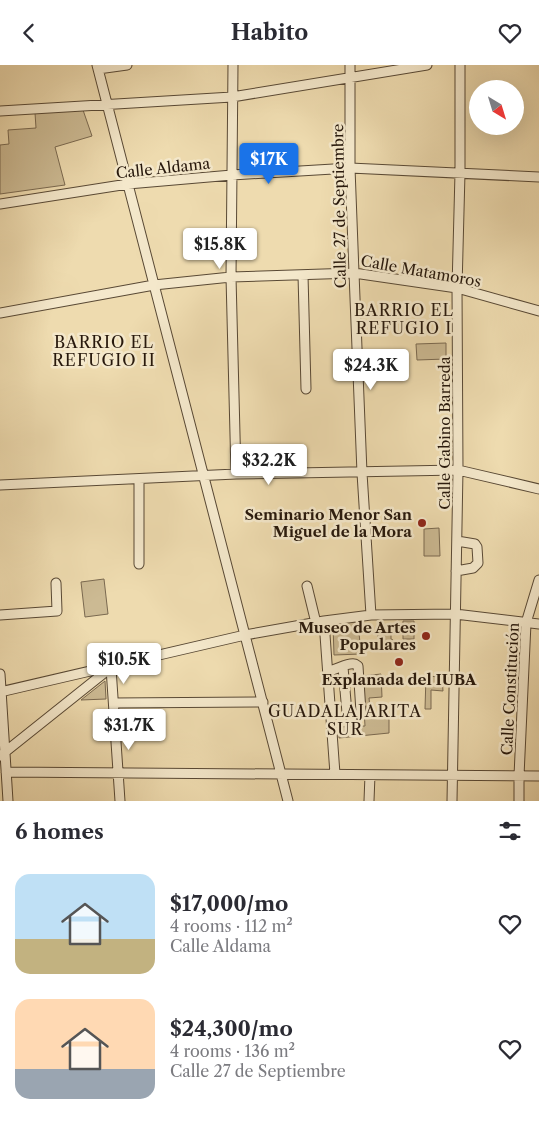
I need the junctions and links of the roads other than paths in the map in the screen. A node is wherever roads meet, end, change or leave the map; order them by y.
1 (127, 65) edge
2 (233, 65) edge
3 (350, 65) edge
4 (427, 65) edge
5 (460, 65) edge
6 (98, 67) edge
7 (350, 77) junction
8 (232, 97) junction
9 (108, 105) junction
10 (0, 111) edge
11 (350, 168) junction
12 (460, 173) junction
13 (232, 175) junction
14 (539, 177) edge
15 (128, 184) junction
16 (0, 204) edge
17 (354, 273) junction
18 (303, 275) junction
19 (232, 277) junction
20 (154, 285) junction
21 (457, 288) junction
22 (539, 311) edge
23 (0, 313) edge
24 (306, 389) dead end
25 (458, 470) junction
26 (362, 473) junction
27 (236, 474) junction
28 (204, 476) junction
29 (140, 479) junction
30 (0, 485) edge
31 (539, 489) edge
32 (457, 541) junction
33 (139, 563) dead end
34 (456, 571) junction
35 (539, 580) edge
36 (56, 583) dead end
37 (307, 586) dead end
38 (455, 614) junction
39 (0, 615) edge
40 (371, 615) junction
41 (320, 622) junction
42 (526, 623) junction
43 (539, 624) edge
44 (245, 635) junction
45 (343, 667) junction
46 (111, 668) junction
47 (328, 671) junction
48 (0, 674) edge
49 (0, 692) edge
50 (263, 702) junction
51 (114, 703) junction
52 (2, 754) edge
53 (6, 772) junction
54 (118, 773) junction
55 (281, 774) junction
56 (335, 774) junction
57 (370, 775) junction
58 (453, 775) junction
59 (519, 776) junction
60 (539, 776) edge
61 (8, 801) edge
62 (120, 801) edge
63 (288, 801) edge
64 (369, 801) edge
65 (452, 801) edge
66 (519, 801) edge

1 - 6 street
2 - 8 street
3 - 7 street, Calle 27 de Septiembre
4 - 7 street
5 - 12 street, Calle Gabino Barreda
6 - 9 street
7 - 8 street
7 - 11 street, Calle 27 de Septiembre
8 - 9 street
8 - 13 street
9 - 10 street
9 - 15 street
11 - 12 street, Calle Aldama
11 - 13 street, Calle Aldama
11 - 17 street, Calle 27 de Septiembre
12 - 14 street, Calle Aldama
12 - 21 street, Calle Gabino Barreda
13 - 15 street, Calle Aldama
13 - 19 street
15 - 16 street, Calle Aldama
15 - 20 street
17 - 18 street, Calle Matamoros
17 - 21 street, Calle Matamoros
17 - 26 street, Calle 27 de Septiembre
18 - 19 street, Calle Matamoros
18 - 24 street
19 - 20 street, Calle Matamoros
19 - 27 street
20 - 23 street, Calle Matamoros
20 - 28 street
21 - 22 street, Calle Matamoros
21 - 25 street, Calle Gabino Barreda
25 - 26 street
25 - 31 street
25 - 32 street, Calle Gabino Barreda
26 - 27 street
26 - 40 street, Calle 27 de Septiembre
27 - 28 street
28 - 29 street
28 - 44 street
29 - 30 street
29 - 33 street
32 - 34 street, Calle Gabino Barreda
32 - 34 street
34 - 38 street, Calle Gabino Barreda
35 - 42 street, Calle Constitución
36 - 39 street
37 - 41 street
38 - 40 street
38 - 42 street
38 - 58 street, Calle Gabino Barreda
40 - 41 street
41 - 44 street
41 - 47 street
42 - 43 street
42 - 59 street, Calle Constitución
44 - 46 street
44 - 50 street
45 - 45 street
45 - 47 street
46 - 49 street
46 - 51 street
46 - 52 street
47 - 56 street
48 - 49 street
49 - 52 street
50 - 51 street
50 - 55 street
51 - 54 street
52 - 53 street
53 - 54 street
53 - 61 street
54 - 55 street
54 - 62 street
55 - 56 street
55 - 63 street
56 - 57 street
57 - 58 street
57 - 64 street
58 - 59 street
58 - 65 street, Calle Gabino Barreda
59 - 60 street
59 - 66 street, Calle Constitución

